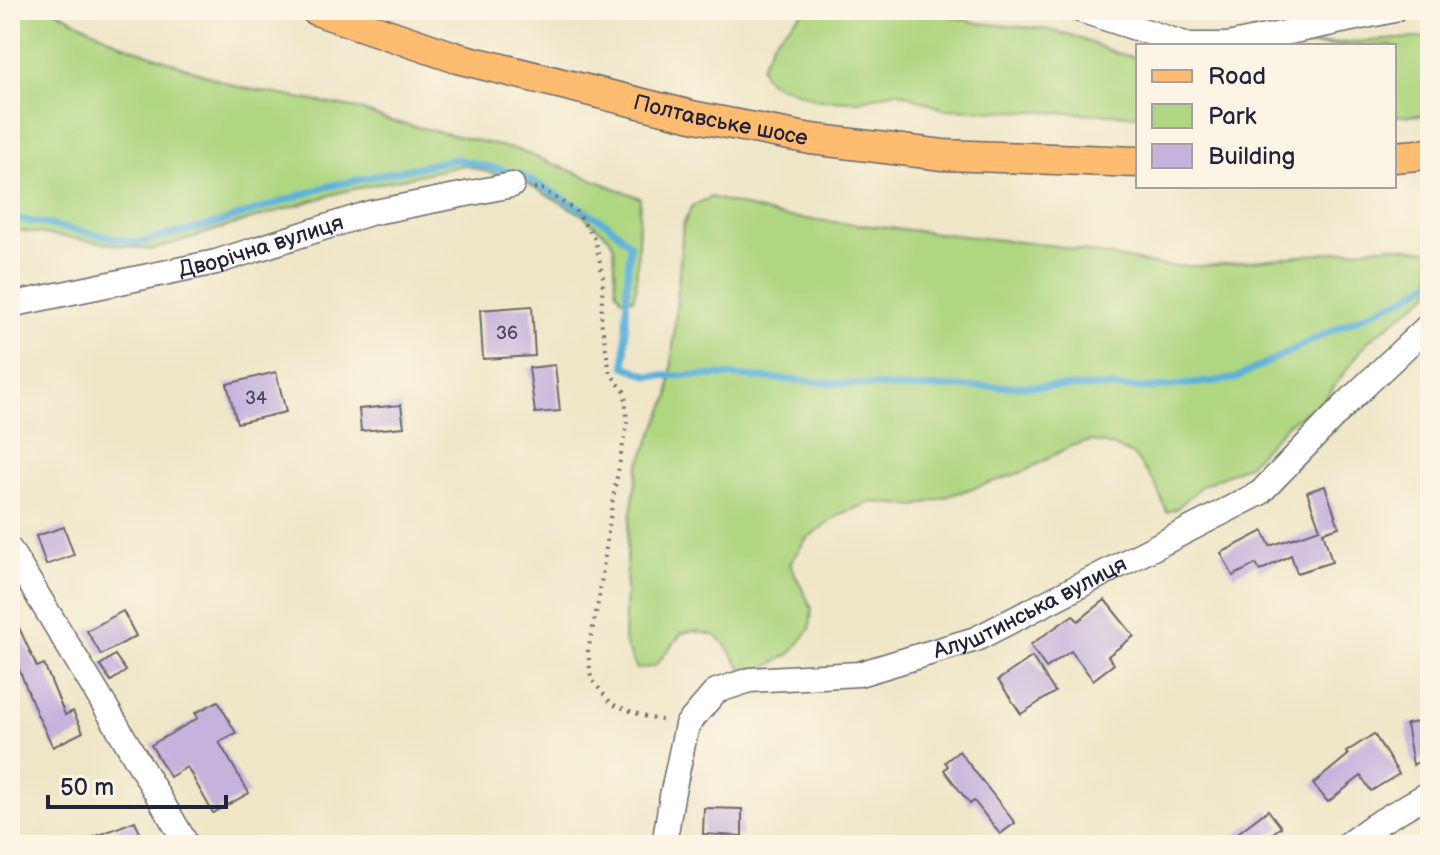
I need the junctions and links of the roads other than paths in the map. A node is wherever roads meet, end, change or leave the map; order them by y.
1 (316, 10) edge
2 (1080, 10) edge
3 (1394, 10) edge
4 (1185, 44) edge
5 (1233, 44) edge
6 (1430, 154) edge
7 (1396, 157) edge
8 (1136, 162) edge
9 (512, 185) road end
10 (10, 305) edge
11 (1430, 324) edge
12 (10, 550) edge
13 (1430, 793) edge
14 (187, 845) edge
15 (664, 845) edge
16 (1347, 845) edge

1 - 8 main road, Полтавське шосе
2 - 4 street
3 - 5 street
6 - 7 main road
9 - 10 street, Дворічна вулиця
11 - 15 street, Алуштинська вулиця
12 - 14 street
13 - 16 street

